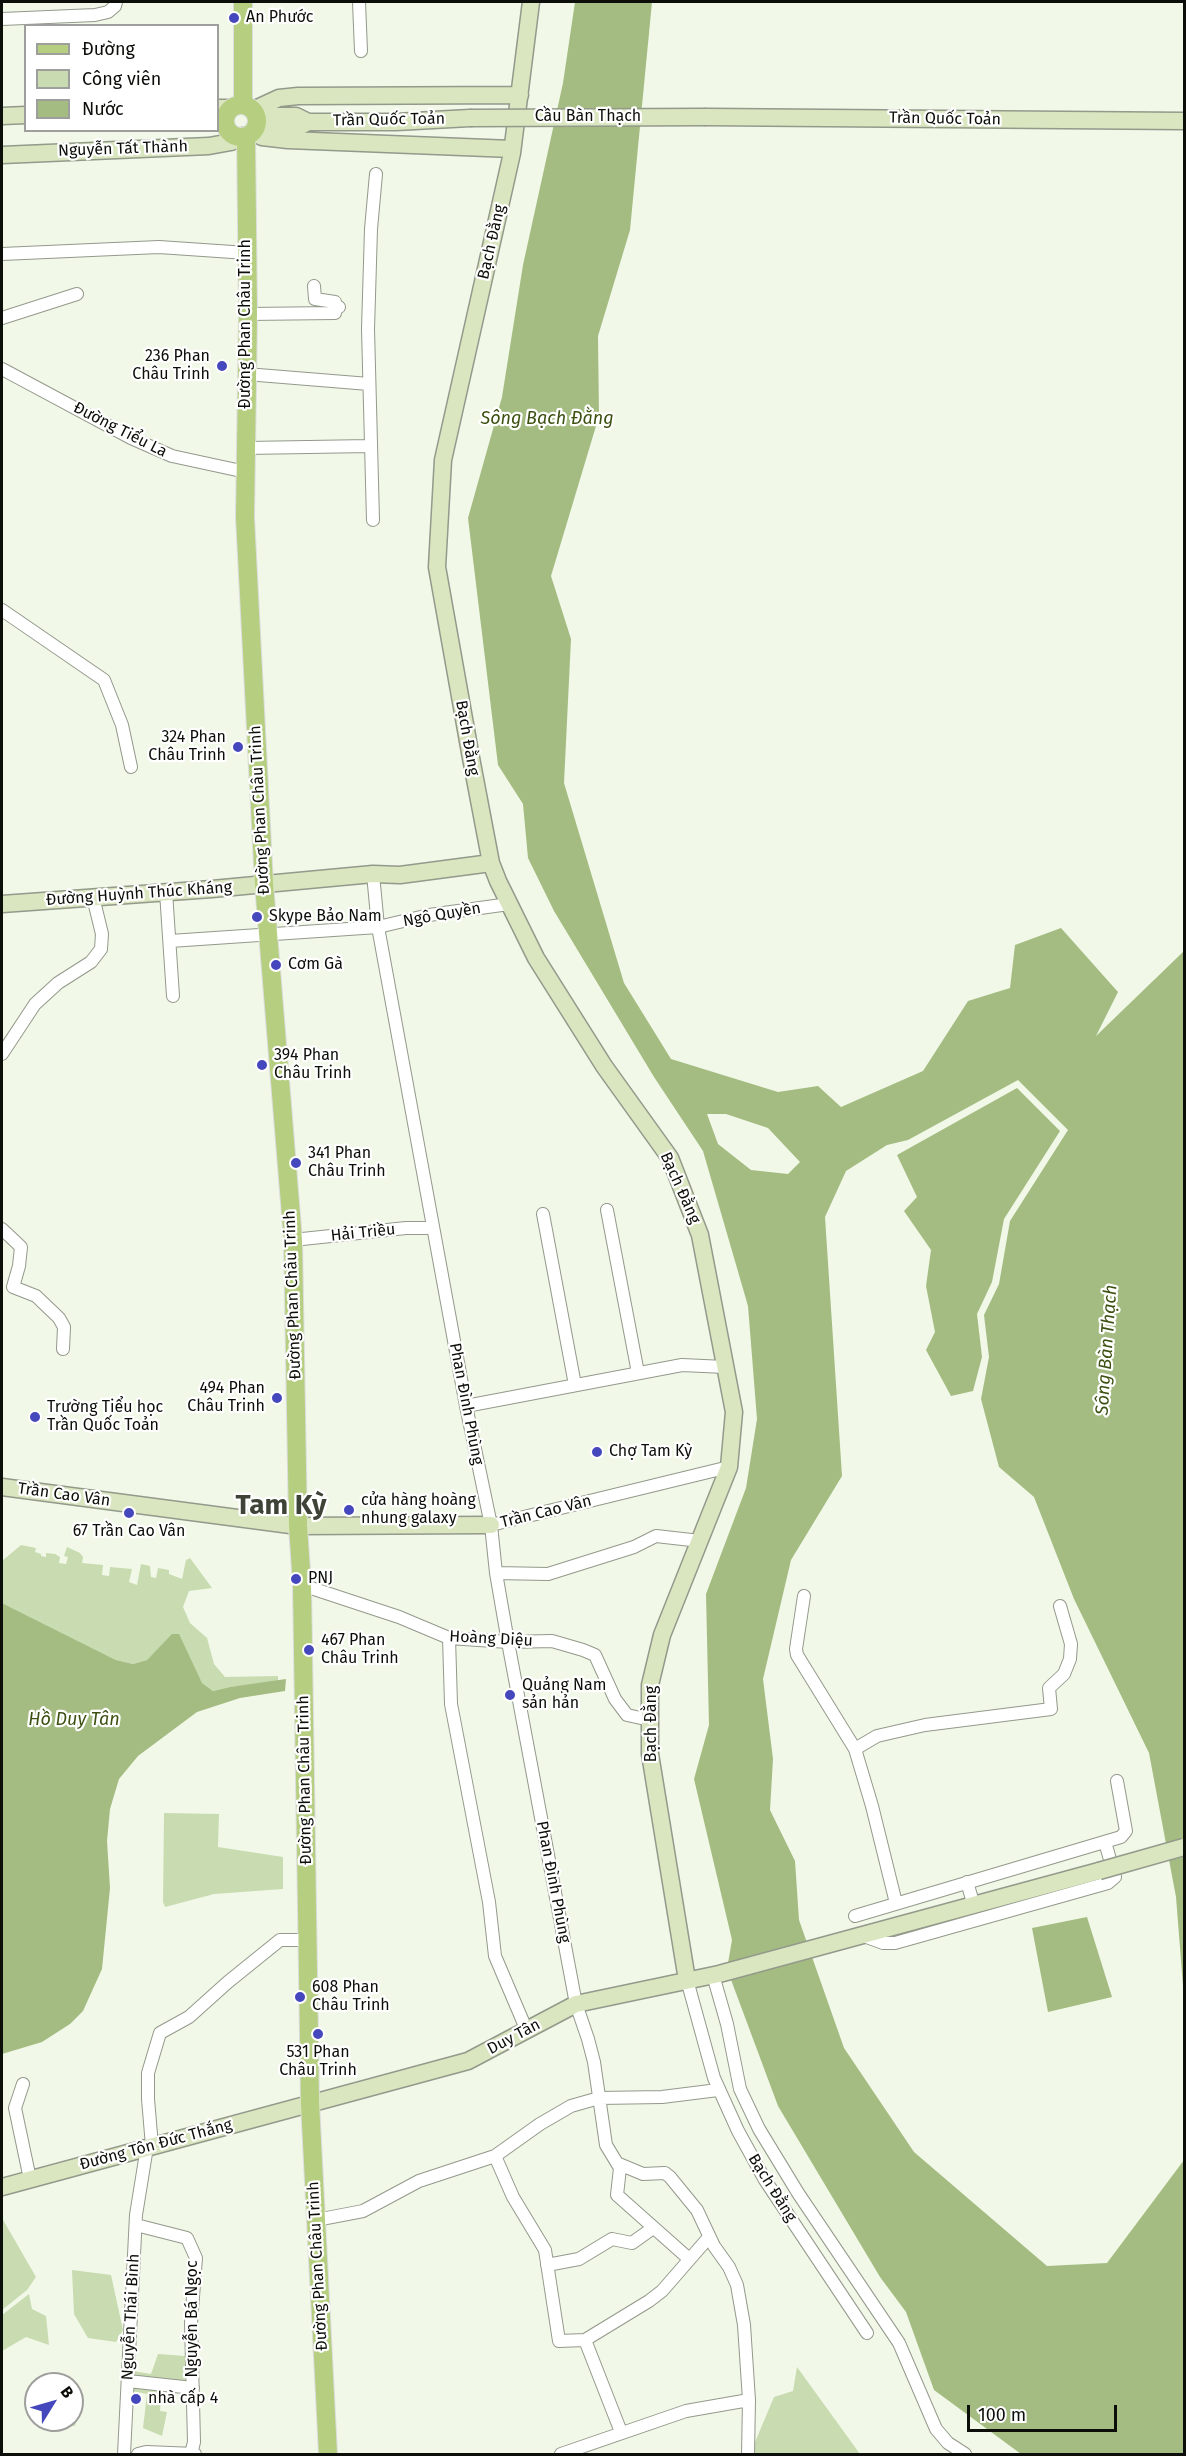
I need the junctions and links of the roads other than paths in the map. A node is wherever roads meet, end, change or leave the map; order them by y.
1 (116, 2) edge
2 (243, 2) edge
3 (359, 2) edge
4 (531, 2) edge
5 (2, 19) edge
6 (361, 51) dead end
7 (520, 95) junction
8 (24, 115) edge
9 (2, 116) edge
10 (706, 117) joint
11 (470, 118) joint
12 (244, 120) edge
13 (1185, 121) edge
14 (512, 149) junction
15 (2, 155) edge
16 (376, 174) dead end
17 (247, 253) junction
18 (2, 254) edge
19 (314, 286) dead end
20 (77, 294) dead end
21 (248, 314) junction
22 (2, 318) edge
23 (2, 369) edge
24 (246, 374) junction
25 (369, 384) junction
26 (370, 446) junction
27 (246, 448) junction
28 (246, 472) junction
29 (372, 520) dead end
30 (2, 610) edge
31 (131, 766) dead end
32 (491, 863) junction
33 (374, 874) junction
34 (264, 884) junction
35 (166, 892) junction
36 (93, 897) junction
37 (2, 904) edge
38 (509, 904) junction
39 (378, 927) junction
40 (267, 935) junction
41 (170, 941) junction
42 (173, 996) dead end
43 (2, 1054) edge
44 (607, 1210) dead end
45 (543, 1214) dead end
46 (2, 1228) edge
47 (433, 1228) junction
48 (293, 1240) junction
49 (63, 1349) dead end
50 (725, 1367) junction
51 (638, 1373) junction
52 (575, 1385) junction
53 (466, 1406) junction
54 (729, 1467) junction
55 (2, 1487) edge
56 (298, 1526) junction
57 (491, 1526) junction
58 (700, 1541) junction
59 (496, 1573) junction
60 (302, 1585) junction
61 (804, 1596) dead end
62 (1060, 1606) dead end
63 (449, 1638) junction
64 (508, 1642) junction
65 (650, 1720) junction
66 (855, 1749) junction
67 (1117, 1781) dead end
68 (1105, 1842) junction
69 (1185, 1847) edge
70 (967, 1882) junction
71 (896, 1903) junction
72 (974, 1906) junction
73 (855, 1916) dead end
74 (864, 1936) junction
75 (308, 1940) junction
76 (716, 1975) junction
77 (687, 1980) junction
78 (576, 2004) junction
79 (527, 2031) junction
80 (23, 2084) dead end
81 (718, 2090) junction
82 (600, 2098) junction
83 (310, 2103) junction
84 (149, 2147) junction
85 (495, 2156) junction
86 (619, 2164) junction
87 (30, 2179) junction
88 (2, 2187) edge
89 (136, 2220) junction
90 (316, 2220) junction
91 (653, 2228) junction
92 (709, 2236) junction
93 (688, 2258) junction
94 (547, 2265) junction
95 (867, 2332) dead end
96 (585, 2340) junction
97 (128, 2381) junction
98 (193, 2388) junction
99 (749, 2400) junction
100 (621, 2432) junction
101 (124, 2454) edge
102 (138, 2454) edge
103 (192, 2454) edge
104 (328, 2454) edge
105 (561, 2454) edge
106 (748, 2454) edge
107 (964, 2454) edge

1 - 5 street
2 - 12 main road, Đường Phan Châu Trinh
3 - 6 street
4 - 7 street, Bạch Đằng
7 - 12 street
7 - 14 street, Bạch Đằng
8 - 9 street
10 - 11 street, Cầu Bàn Thạch, bridge
10 - 13 street, Trần Quốc Toản
11 - 12 street, Trần Quốc Toản
12 - 14 street
12 - 15 street, Nguyễn Tất Thành
12 - 17 main road, Đường Phan Châu Trinh
14 - 32 street, Bạch Đằng
16 - 25 street
17 - 18 street
17 - 21 main road, Đường Phan Châu Trinh
19 - 21 street
20 - 22 street
21 - 24 main road, Đường Phan Châu Trinh
23 - 28 street, Đường Tiểu La
24 - 25 street
24 - 27 main road, Đường Phan Châu Trinh
25 - 26 street
26 - 27 street
26 - 29 street
27 - 28 main road, Đường Phan Châu Trinh
28 - 34 main road, Đường Phan Châu Trinh
30 - 31 street
32 - 33 street, Đường Huỳnh Thúc Kháng
32 - 38 street, Bạch Đằng
33 - 34 street, Đường Huỳnh Thúc Kháng
33 - 39 street, Phan Đình Phùng
34 - 35 street, Đường Huỳnh Thúc Kháng
34 - 40 main road, Đường Phan Châu Trinh
35 - 36 street, Đường Huỳnh Thúc Kháng
35 - 41 street
36 - 37 street, Đường Huỳnh Thúc Kháng
36 - 43 street
38 - 39 street, Ngô Quyền
38 - 50 street, Bạch Đằng
39 - 40 street, Ngô Quyền
39 - 47 street, Phan Đình Phùng
40 - 41 street, Ngô Quyền
40 - 48 main road, Đường Phan Châu Trinh
41 - 42 street
44 - 51 street
45 - 52 street
46 - 49 street
47 - 48 street, Hải Triều
47 - 53 street, Phan Đình Phùng
48 - 56 main road, Đường Phan Châu Trinh
50 - 51 street
50 - 54 street, Bạch Đằng
51 - 52 street
52 - 53 street
53 - 57 street, Phan Đình Phùng
54 - 57 street, Trần Cao Vân
54 - 58 street, Bạch Đằng
55 - 56 street, Trần Cao Vân
56 - 57 street, Trần Cao Vân
56 - 60 main road, Đường Phan Châu Trinh
57 - 59 street, Phan Đình Phùng
58 - 59 street
58 - 65 street, Bạch Đằng
59 - 64 street, Phan Đình Phùng
60 - 63 street, Hoàng Diệu
60 - 75 main road, Đường Phan Châu Trinh
61 - 66 street
62 - 66 street
63 - 64 street, Hoàng Diệu
63 - 79 street
64 - 65 street, Hoàng Diệu
64 - 78 street, Phan Đình Phùng
65 - 77 street, Bạch Đằng
66 - 71 street
67 - 68 street
68 - 70 street
68 - 74 street
69 - 72 street, Duy Tân, bridge
70 - 71 street
70 - 72 street
71 - 73 street
72 - 74 street, Duy Tân
74 - 76 street, Duy Tân
75 - 83 main road, Đường Phan Châu Trinh
75 - 84 street, Nguyễn Thái Bình
76 - 77 street, Duy Tân
76 - 107 street
77 - 78 street, Duy Tân
77 - 81 street, Bạch Đằng
78 - 79 street, Duy Tân
78 - 82 street, Phan Đình Phùng
79 - 83 street, Duy Tân
80 - 87 street
81 - 82 street
81 - 95 street, Bạch Đằng
82 - 85 street
82 - 86 street, Phan Đình Phùng
83 - 84 street, Đường Tôn Đức Thắng
83 - 90 main road, Đường Phan Châu Trinh
84 - 87 street, Đường Tôn Đức Thắng
84 - 89 street, Nguyễn Thái Bình
85 - 90 street
85 - 94 street
86 - 91 street
86 - 92 street
87 - 88 street, Đường Tôn Đức Thắng
89 - 97 street, Nguyễn Thái Bình
89 - 98 street, Nguyễn Bá Ngọc
90 - 104 main road, Đường Phan Châu Trinh
91 - 93 street
91 - 94 street
92 - 93 street
92 - 99 street
93 - 96 street
94 - 96 street
96 - 100 street
97 - 98 street
97 - 101 street, Nguyễn Thái Bình
98 - 103 street, Nguyễn Bá Ngọc
99 - 100 street
99 - 106 street
100 - 105 street
102 - 103 street

